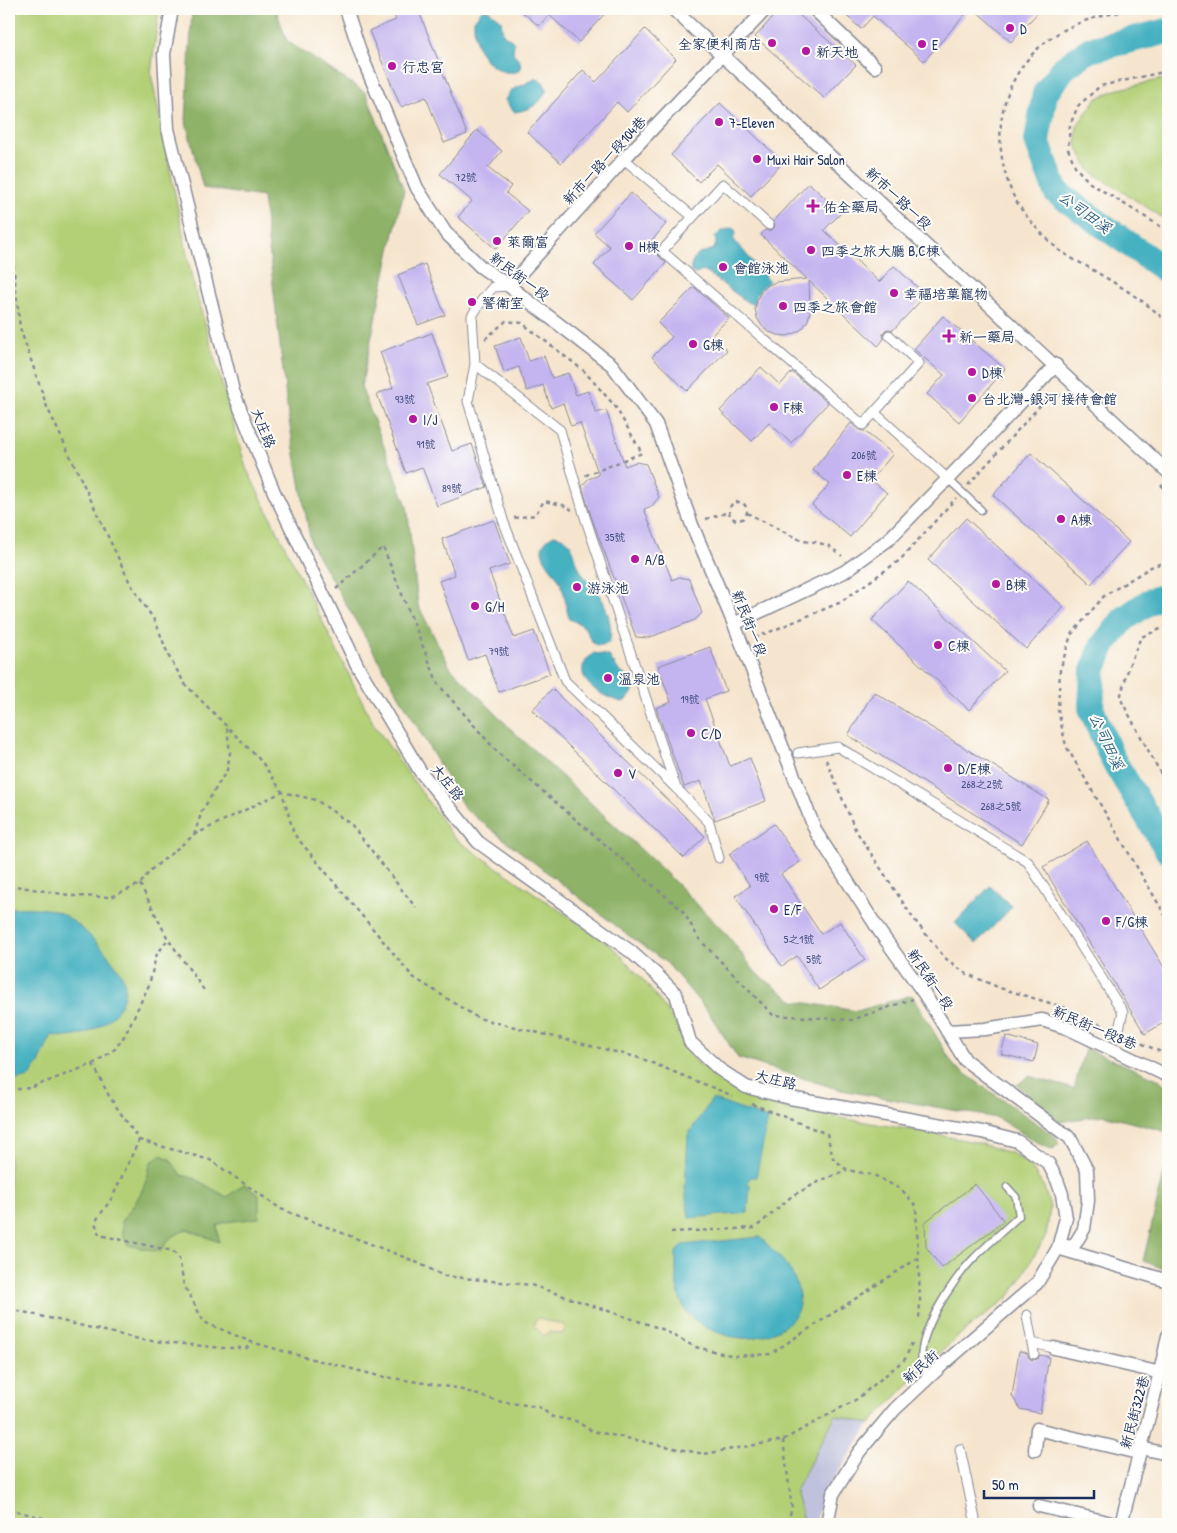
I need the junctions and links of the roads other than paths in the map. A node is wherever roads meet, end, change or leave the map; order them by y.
1 (172, 9) edge
2 (346, 9) edge
3 (673, 9) edge
4 (766, 9) edge
5 (814, 9) edge
6 (722, 54) junction
7 (875, 67) dead end
8 (624, 159) junction
9 (692, 216) junction
10 (769, 225) dead end
11 (509, 286) junction
12 (888, 334) dead end
13 (474, 364) junction
14 (1056, 365) junction
15 (875, 413) junction
16 (1168, 472) edge
17 (948, 479) junction
18 (981, 510) dead end
19 (734, 624) junction
20 (798, 753) dead end
21 (676, 788) junction
22 (719, 858) dead end
23 (947, 1031) junction
24 (1118, 1033) road end
25 (1168, 1076) edge
26 (1007, 1187) dead end
27 (1058, 1248) junction
28 (1168, 1281) edge
29 (1027, 1315) dead end
30 (1168, 1336) edge
31 (1032, 1343) junction
32 (1054, 1348) joint
33 (1034, 1354) dead end
34 (1164, 1369) edge
35 (929, 1376) junction
36 (960, 1449) dead end
37 (1035, 1450) dead end
38 (1139, 1451) junction
39 (1168, 1454) edge
40 (1039, 1506) dead end
41 (827, 1524) edge
42 (976, 1524) edge
43 (1116, 1524) edge
44 (1122, 1524) edge

1 - 27 street, 大庄路
2 - 11 street, 新民街一段
3 - 6 street, 新市一路一段
4 - 6 street, 新市一路一段104巷
5 - 7 street
6 - 8 street, 新市一路一段104巷
6 - 14 street, 新市一路一段
8 - 9 street
8 - 11 street, 新市一路一段104巷
9 - 10 street
9 - 15 street
11 - 13 street
11 - 19 street, 新民街一段
12 - 15 street
13 - 21 street
13 - 21 street
14 - 16 street, 新市一路一段
14 - 17 street
15 - 17 street
17 - 18 lane
17 - 19 street
19 - 23 street, 新民街一段
20 - 24 street
21 - 22 street
23 - 25 street, 新民街一段8巷
23 - 27 street, 新民街一段
26 - 35 lane
27 - 28 street
27 - 35 street, 新民街
29 - 31 street
30 - 34 street, 新民街322巷
31 - 32 street
31 - 33 street
32 - 34 street
34 - 38 street, 新民街322巷
35 - 41 street, 新民街
36 - 42 street
37 - 38 street
38 - 39 street
38 - 44 street, 新民街322巷
40 - 43 street

